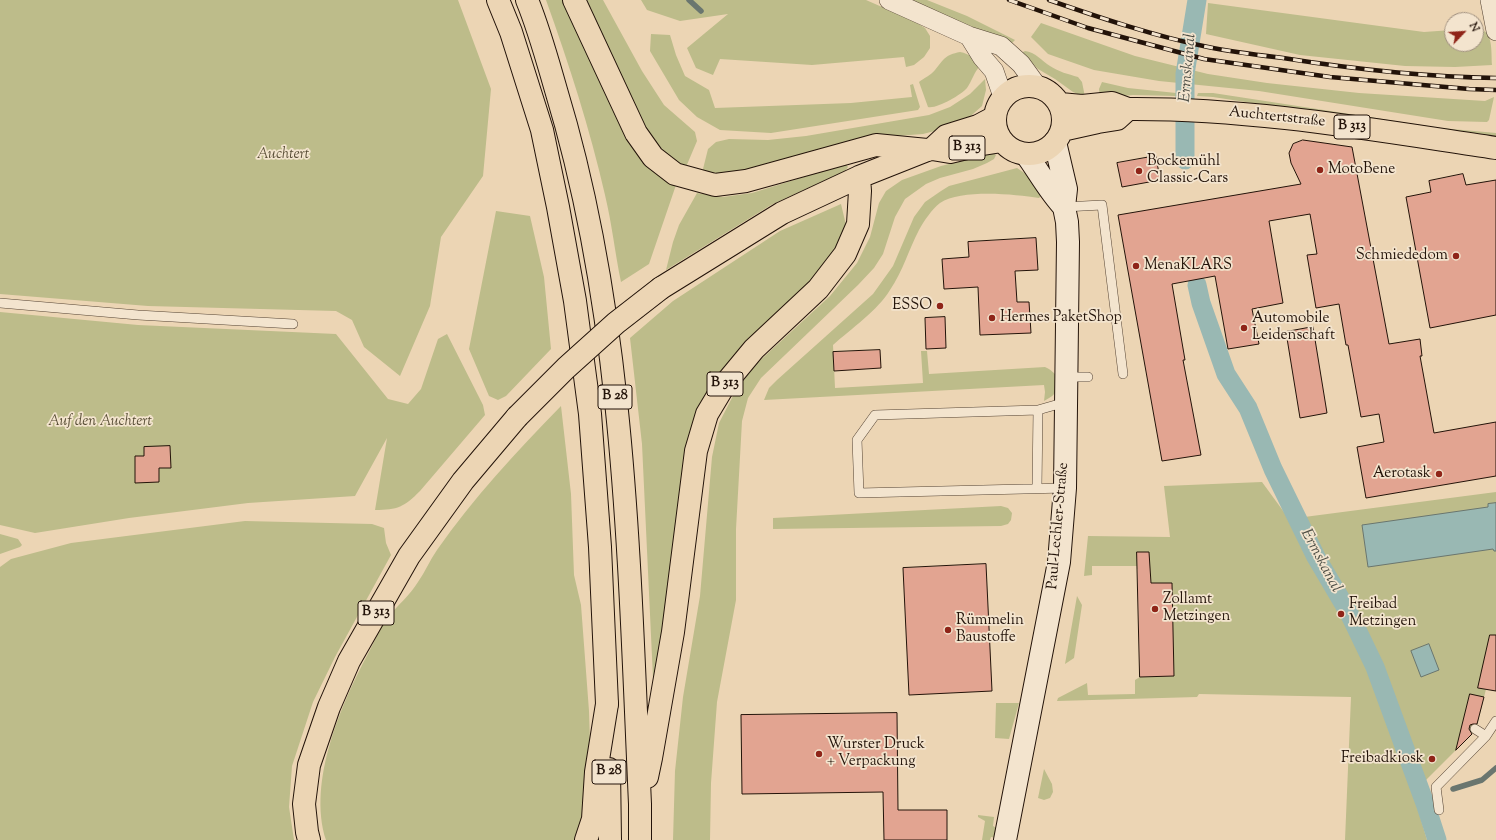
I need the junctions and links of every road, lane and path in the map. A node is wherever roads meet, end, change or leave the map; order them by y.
1 (498, 0) edge
2 (527, 0) edge
3 (574, 0) edge
4 (889, 0) edge
5 (1490, 0) edge
6 (1496, 31) edge
7 (970, 36) junction
8 (1037, 86) junction
9 (1003, 97) junction
10 (1060, 104) junction
11 (1128, 109) junction
12 (995, 117) junction
13 (1058, 136) junction
14 (1002, 142) junction
15 (1496, 148) edge
16 (929, 150) junction
17 (1026, 154) junction
18 (859, 177) junction
19 (1064, 207) junction
20 (0, 303) edge
21 (293, 324) dead end
22 (1123, 374) dead end
23 (1066, 402) junction
24 (1038, 410) junction
25 (1037, 488) junction
26 (1065, 488) junction
27 (607, 704) junction
28 (1496, 722) edge
29 (1475, 729) dead end
30 (1486, 736) junction
31 (640, 804) junction
32 (1439, 810) dead end
33 (309, 840) edge
34 (586, 840) edge
35 (610, 840) edge
36 (640, 840) edge
37 (1006, 840) edge

1 - 27 main road, B 28
2 - 31 main road, B 28
3 - 16 main road, B 313
4 - 7 street
5 - 6 street
7 - 8 street
7 - 9 street
8 - 9 main road
8 - 10 main road
9 - 12 main road
10 - 11 main road, Auchtertstraße / B 313
10 - 13 main road
11 - 13 main road
11 - 15 main road, Auchtertstraße / B 313
12 - 14 main road
12 - 16 main road, B 313
13 - 17 main road
13 - 19 street, Paul-Lechler-Straße
14 - 16 main road, B 313
14 - 17 main road
16 - 18 main road, B 313
17 - 19 street
18 - 31 main road, B 313
18 - 33 main road, B 313, bridge
19 - 22 lane
19 - 23 street, Paul-Lechler-Straße
20 - 21 lane
23 - 24 lane
23 - 26 street, Paul-Lechler-Straße
24 - 25 lane
24 - 25 lane
25 - 26 lane
26 - 37 street, Paul-Lechler-Straße
27 - 34 main road
27 - 35 main road, B 28
28 - 30 lane
29 - 30 lane
30 - 32 lane
31 - 36 main road, B 28

